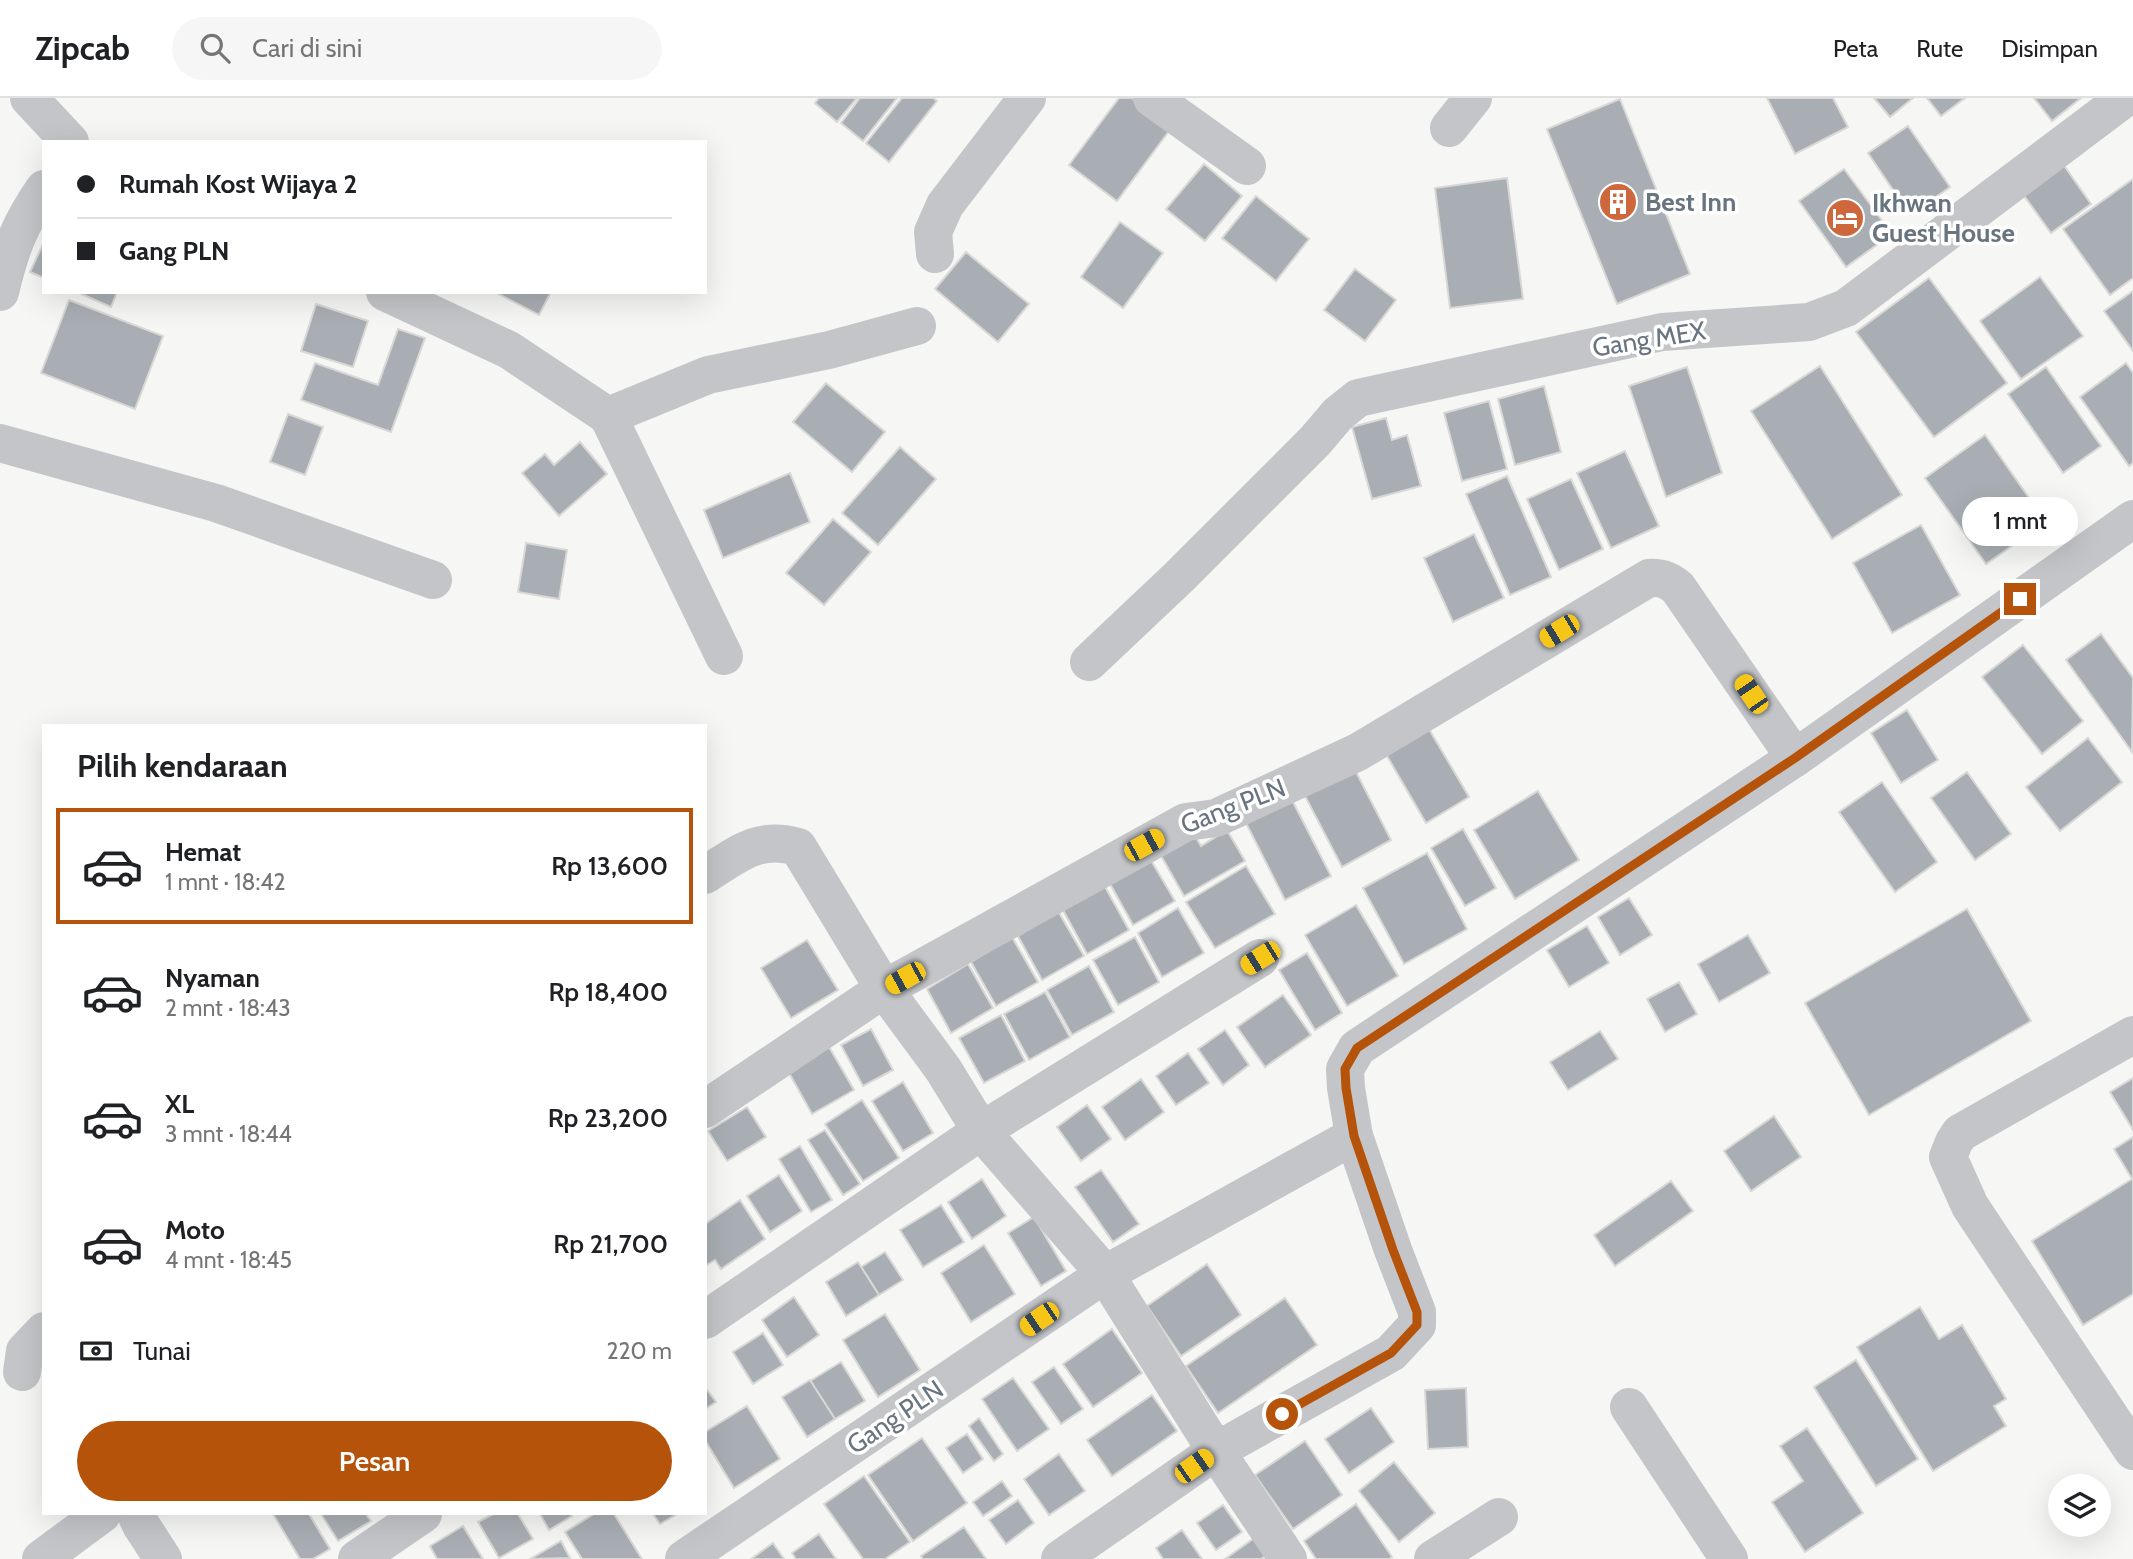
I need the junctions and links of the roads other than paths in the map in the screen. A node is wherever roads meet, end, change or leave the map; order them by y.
1 (29, 98) edge
2 (1027, 98) edge
3 (1152, 98) edge
4 (1473, 98) edge
5 (2125, 98) edge
6 (1449, 128) dead end
7 (68, 140) edge
8 (1247, 166) dead end
9 (42, 192) edge
10 (935, 254) dead end
11 (0, 292) edge
12 (389, 294) edge
13 (917, 326) dead end
14 (608, 416) junction
15 (0, 443) edge
16 (2133, 519) edge
17 (433, 580) dead end
18 (724, 656) dead end
19 (1088, 662) dead end
20 (1795, 758) junction
21 (707, 874) edge
22 (1260, 958) dead end
23 (884, 989) junction
24 (2133, 1035) edge
25 (707, 1108) edge
26 (981, 1131) junction
27 (1354, 1136) junction
28 (1105, 1274) junction
29 (707, 1319) edge
30 (42, 1333) edge
31 (22, 1375) edge
32 (1629, 1407) dead end
33 (2132, 1447) edge
34 (1216, 1451) junction
35 (101, 1515) edge
36 (136, 1515) edge
37 (422, 1515) edge
38 (1499, 1517) dead end
39 (41, 1559) edge
40 (163, 1559) edge
41 (357, 1559) edge
42 (684, 1559) edge
43 (1060, 1559) edge
44 (1288, 1559) edge
45 (1433, 1559) edge
46 (1729, 1559) edge

1 - 7 street
2 - 10 street
3 - 8 street
4 - 6 street
5 - 19 street, Gang MEX
9 - 11 street
12 - 14 street
13 - 14 street
14 - 18 street
15 - 17 street
16 - 20 street
20 - 23 street, Gang PLN
20 - 27 street
21 - 23 street
22 - 26 street
23 - 25 street, Gang PLN
23 - 26 street
24 - 33 street
26 - 28 street
26 - 29 street
27 - 28 street, Gang PLN
27 - 34 street
28 - 34 street
28 - 42 street, Gang PLN
30 - 31 street
32 - 46 street
34 - 43 street
34 - 44 street
35 - 39 street
36 - 40 street
37 - 41 street
38 - 45 street

